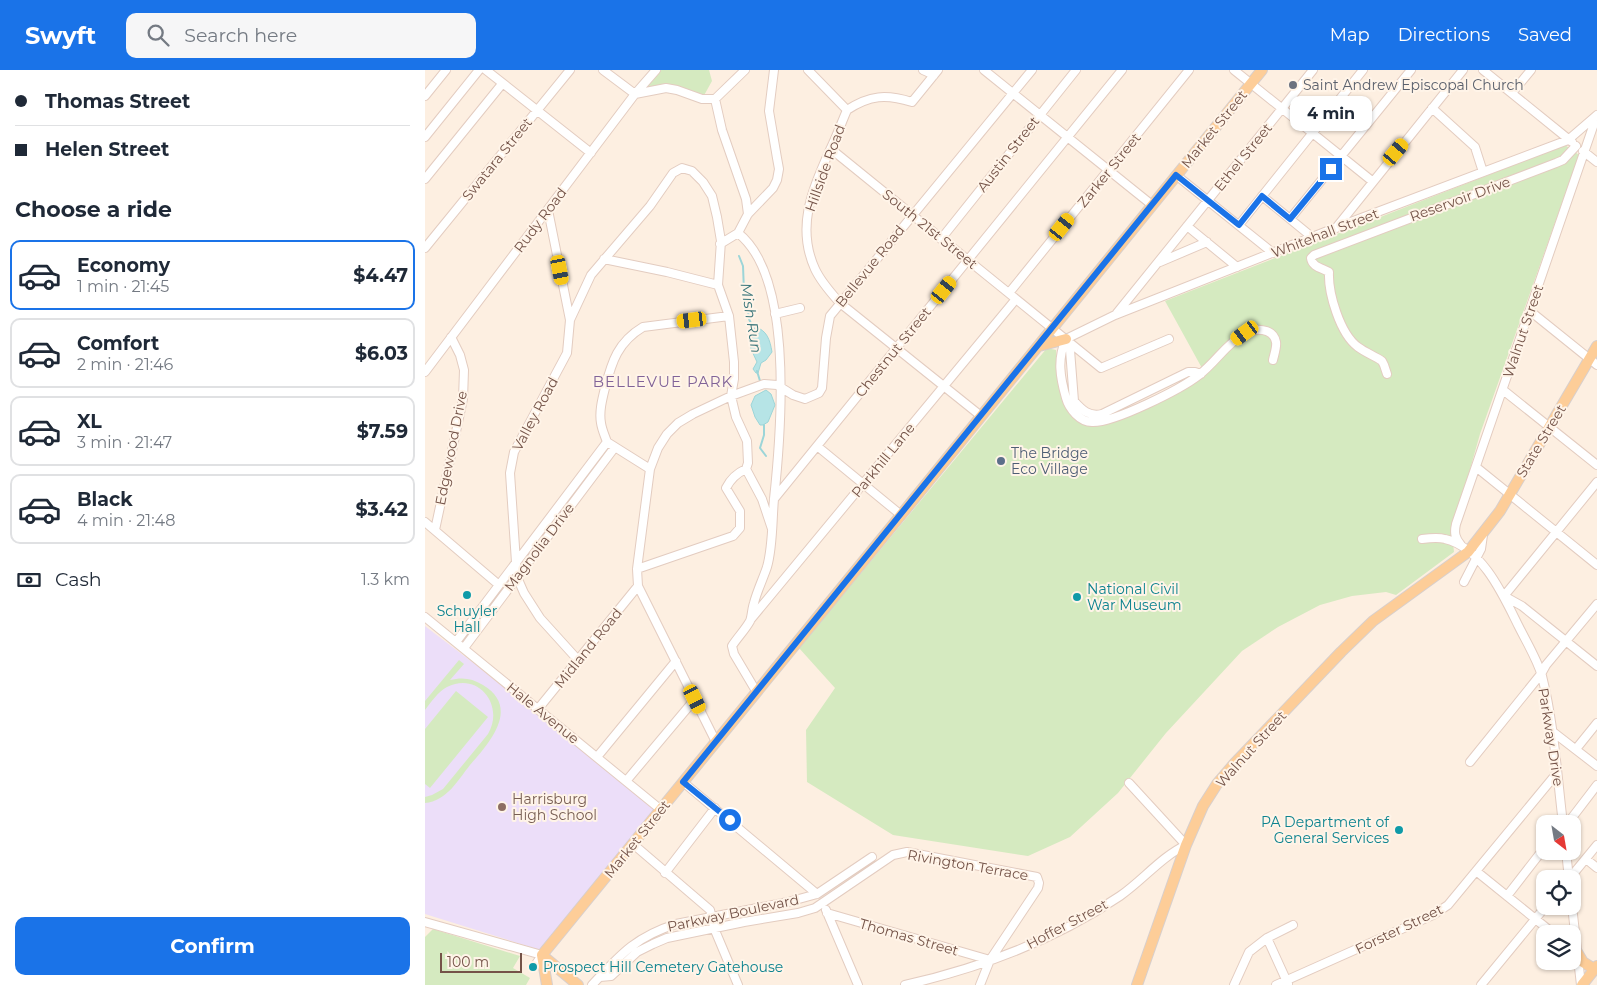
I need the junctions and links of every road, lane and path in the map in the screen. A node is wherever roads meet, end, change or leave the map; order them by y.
1 (446, 70) edge
2 (479, 70) edge
3 (485, 70) edge
4 (570, 70) edge
5 (603, 70) edge
6 (656, 70) edge
7 (745, 70) edge
8 (774, 70) edge
9 (808, 70) edge
10 (923, 70) edge
11 (985, 70) edge
12 (1032, 70) edge
13 (1076, 70) edge
14 (1122, 70) edge
15 (1189, 70) edge
16 (1234, 70) edge
17 (1262, 70) edge
18 (1313, 70) edge
19 (1363, 70) edge
20 (1411, 70) edge
21 (1463, 70) edge
22 (1483, 70) edge
23 (1531, 70) edge
24 (936, 72) edge
25 (502, 84) junction
26 (1251, 84) junction
27 (1013, 93) junction
28 (1512, 93) junction
29 (635, 94) junction
30 (425, 96) edge
31 (715, 99) junction
32 (1432, 108) junction
33 (1282, 109) junction
34 (537, 110) junction
35 (847, 110) junction
36 (1040, 114) junction
37 (1597, 115) edge
38 (1313, 133) junction
39 (425, 137) edge
40 (1067, 137) junction
41 (1568, 140) junction
42 (1577, 146) junction
43 (831, 149) junction
44 (1585, 152) junction
45 (591, 153) junction
46 (1341, 156) junction
47 (1597, 162) edge
48 (1109, 170) junction
49 (1483, 172) junction
50 (1176, 175) junction
51 (425, 179) edge
52 (1372, 181) junction
53 (1262, 196) junction
54 (1208, 201) junction
55 (1152, 205) junction
56 (548, 210) junction
57 (748, 214) junction
58 (912, 216) junction
59 (1290, 219) junction
60 (1239, 225) junction
61 (1187, 226) junction
62 (1335, 228) junction
63 (738, 233) junction
64 (1312, 238) junction
65 (941, 239) junction
66 (1207, 242) junction
67 (720, 244) junction
68 (425, 248) edge
69 (1273, 253) junction
70 (604, 259) junction
71 (968, 260) junction
72 (1158, 263) junction
73 (1237, 267) junction
74 (718, 285) junction
75 (1009, 293) junction
76 (1016, 299) junction
77 (841, 303) junction
78 (800, 308) dead end
79 (1530, 311) junction
80 (775, 314) junction
81 (1115, 315) junction
82 (729, 316) junction
83 (570, 320) junction
84 (1053, 328) junction
85 (451, 337) junction
86 (1066, 339) junction
87 (1169, 339) dead end
88 (1039, 346) junction
89 (1597, 346) edge
90 (896, 349) junction
91 (1273, 360) dead end
92 (1593, 362) edge
93 (425, 372) edge
94 (1387, 374) dead end
95 (943, 386) junction
96 (782, 387) junction
97 (1503, 390) junction
98 (731, 396) junction
99 (981, 416) junction
100 (1549, 427) junction
101 (607, 442) junction
102 (817, 446) junction
103 (615, 447) junction
104 (1597, 465) edge
105 (1476, 467) junction
106 (650, 469) junction
107 (746, 469) junction
108 (1597, 482) edge
109 (863, 485) junction
110 (1509, 494) junction
111 (774, 499) junction
112 (901, 516) junction
113 (425, 522) edge
114 (772, 528) junction
115 (435, 530) junction
116 (1556, 532) junction
117 (1422, 538) dead end
118 (1468, 552) junction
119 (516, 562) junction
120 (1597, 565) edge
121 (637, 569) junction
122 (517, 576) junction
123 (1463, 582) dead end
124 (499, 585) junction
125 (638, 586) junction
126 (1504, 596) junction
127 (1597, 604) edge
128 (425, 617) edge
129 (750, 621) junction
130 (1566, 641) junction
131 (456, 642) junction
132 (464, 648) junction
133 (578, 660) junction
134 (676, 661) junction
135 (1597, 666) edge
136 (1541, 674) junction
137 (756, 692) junction
138 (695, 699) junction
139 (538, 710) junction
140 (1597, 723) edge
141 (1553, 732) junction
142 (716, 742) junction
143 (1576, 749) junction
144 (597, 757) junction
145 (1470, 762) dead end
146 (1597, 766) edge
147 (1557, 773) junction
148 (627, 780) junction
149 (683, 782) junction
150 (1129, 783) dead end
151 (1597, 785) edge
152 (715, 808) junction
153 (660, 809) junction
154 (1562, 815) edge
155 (1574, 815) edge
156 (633, 844) junction
157 (1187, 845) junction
158 (1597, 846) edge
159 (872, 857) dead end
160 (1536, 859) edge
161 (1586, 859) junction
162 (1597, 868) edge
163 (1577, 870) edge
164 (1476, 871) junction
165 (665, 873) junction
166 (817, 894) junction
167 (1507, 896) junction
168 (823, 903) junction
169 (827, 913) junction
170 (1538, 915) edge
171 (712, 917) junction
172 (1535, 919) junction
173 (425, 922) edge
174 (1293, 925) dead end
175 (1543, 925) edge
176 (714, 928) junction
177 (1267, 938) junction
178 (539, 959) junction
179 (1581, 959) edge
180 (990, 960) junction
181 (1596, 967) edge
182 (1579, 970) edge
183 (600, 976) junction
184 (1288, 983) edge
185 (547, 985) edge
186 (578, 985) edge
187 (593, 985) edge
188 (738, 985) edge
189 (858, 985) edge
190 (905, 985) edge
191 (979, 985) edge
192 (1137, 985) edge
193 (1234, 985) edge
194 (1276, 985) edge
195 (1481, 985) edge
196 (1582, 985) edge

1 - 30 street
2 - 39 street
3 - 25 street
4 - 34 street, Swatara Street
5 - 29 street
6 - 29 street, Rudy Road
7 - 31 street
8 - 57 street
9 - 35 street, Hillside Road
10 - 24 street
11 - 27 street
12 - 27 street, Bellevue Road
13 - 36 street, Austin Street
14 - 40 street, Chestnut Street
15 - 48 street, Zarker Street
16 - 26 street
17 - 26 main road, Market Street
18 - 33 street, Ethel Street
19 - 38 street
20 - 46 street
21 - 32 street
22 - 28 street
23 - 28 street
24 - 35 street
25 - 34 street
25 - 51 street
26 - 33 street
26 - 50 main road, Market Street
27 - 36 street
27 - 58 street, Bellevue Road
28 - 41 street
29 - 31 street
29 - 45 street, Rudy Road
31 - 57 street
32 - 49 street
32 - 52 street
33 - 38 street
33 - 54 street, Ethel Street
34 - 45 street
34 - 68 street, Swatara Street
35 - 43 street, Hillside Road
36 - 40 street
36 - 65 street, Austin Street
37 - 41 street, Whitehall Street
37 - 44 street, Walnut Street
38 - 46 street
38 - 53 street
40 - 48 street
40 - 71 street, Chestnut Street
41 - 42 street
41 - 49 street, Whitehall Street
42 - 44 street
42 - 94 street, Reservoir Drive
43 - 58 street, South 21st Street
43 - 77 street, Hillside Road
44 - 47 street
44 - 79 street, Walnut Street
45 - 56 street, Rudy Road
46 - 52 street
46 - 59 street
48 - 55 street
48 - 75 street, Zarker Street
49 - 62 street, Whitehall Street
50 - 54 street
50 - 55 main road, Market Street
52 - 62 street
53 - 59 street
53 - 60 street
54 - 60 street
54 - 61 street, Ethel Street
55 - 84 main road, Market Street
56 - 83 street, Valley Road
56 - 85 street, Rudy Road
57 - 63 street
58 - 65 street, South 21st Street
58 - 77 street, Bellevue Road
59 - 64 street
60 - 69 street
61 - 66 street
61 - 72 street, Ethel Street
62 - 64 street, Whitehall Street
63 - 67 street
63 - 80 street
64 - 69 street, Whitehall Street
65 - 71 street, South 21st Street
66 - 72 street
66 - 73 street
67 - 70 street
67 - 74 street
69 - 73 street, Whitehall Street
70 - 74 street
70 - 83 street
71 - 75 street, South 21st Street
71 - 90 street, Chestnut Street
72 - 81 street, Ethel Street
73 - 81 street, Whitehall Street
74 - 82 street
75 - 76 street, South 21st Street
76 - 84 street, South 21st Street
76 - 95 street, Parkhill Lane
77 - 90 street, Hillside Road
77 - 96 street, Bellevue Road
78 - 80 street
79 - 92 street
79 - 97 street, Walnut Street
80 - 96 street
81 - 86 street, Whitehall Street
82 - 98 street
82 - 101 street
83 - 119 street, Valley Road
84 - 86 street
84 - 88 main road, Market Street
85 - 93 street, Rudy Road
85 - 115 street, Edgewood Drive
86 - 87 street
86 - 88 main road
86 - 91 street
88 - 99 main road, Market Street
89 - 92 main road, State Street
90 - 95 street, Hillside Road
90 - 102 street, Chestnut Street
92 - 100 main road, State Street
95 - 99 street, Hillside Road
95 - 109 street, Parkhill Lane
96 - 98 street, Bellevue Road
96 - 111 street
97 - 100 street
97 - 105 street, Walnut Street
98 - 106 street, Bellevue Road
98 - 107 street
99 - 112 main road, Market Street
100 - 104 street
100 - 110 main road, State Street
101 - 103 street
101 - 119 street, Magnolia Drive
102 - 109 street
102 - 111 street, Chestnut Street
103 - 106 street
103 - 122 street, Magnolia Drive
105 - 110 street
105 - 118 street, Walnut Street
106 - 121 street, Bellevue Road
107 - 114 street
107 - 121 street
108 - 116 street
109 - 112 street
109 - 129 street, Parkhill Lane
110 - 116 street
110 - 118 main road, State Street
111 - 114 street
112 - 137 main road, Market Street
113 - 115 street
114 - 129 street
115 - 124 street
116 - 120 street
116 - 126 street
117 - 118 street
118 - 123 street, State Street
118 - 126 street, Parkway Drive
118 - 157 main road, Walnut Street
119 - 122 street, Valley Road
119 - 124 street, Magnolia Drive
121 - 125 street, Bellevue Road
122 - 132 street, Magnolia Drive
122 - 133 street, Valley Road
124 - 131 street, Magnolia Drive
125 - 133 street, Midland Road
125 - 134 street, Bellevue Road
126 - 130 street
126 - 136 street, Parkway Drive
127 - 130 street
128 - 131 street, Hale Avenue
129 - 137 street
130 - 135 street
130 - 136 street
131 - 132 street, Hale Avenue
132 - 139 street, Hale Avenue
133 - 139 street, Midland Road
134 - 138 street, Bellevue Road
134 - 144 street
136 - 141 street, Parkway Drive
136 - 145 street
137 - 142 main road, Market Street
138 - 142 street, Bellevue Road
138 - 148 street
139 - 144 street, Hale Avenue
140 - 143 street
141 - 143 street
141 - 147 street, Parkway Drive
142 - 149 main road, Market Street
143 - 146 street
144 - 148 street, Hale Avenue
147 - 154 street, Parkway Drive
147 - 164 street, Forster Street
148 - 153 street, Hale Avenue
149 - 152 street
149 - 153 main road, Market Street
150 - 157 street
151 - 155 street
152 - 165 street
152 - 166 street
153 - 156 main road, Market Street
156 - 165 street
156 - 178 main road, Market Street
157 - 180 street, Hoffer Street
157 - 192 main road, Walnut Street
158 - 161 street
159 - 166 street, Parkway Boulevard
160 - 167 street
161 - 162 street
161 - 163 street
164 - 167 street
164 - 184 street, Forster Street
165 - 171 street
166 - 171 street, Parkway Boulevard
167 - 172 street
168 - 169 street
168 - 176 street, Parkway Boulevard
168 - 180 street, Rivington Terrace
169 - 180 street, Thomas Street
169 - 189 street
170 - 172 street
171 - 176 street
171 - 183 street, Parkway Boulevard
172 - 175 street
172 - 195 street
173 - 178 street
174 - 177 street
176 - 183 street, Parkway Boulevard
176 - 188 street
177 - 184 street
177 - 193 street
178 - 185 main road
178 - 186 main road
179 - 181 main road
180 - 190 street, Hoffer Street
180 - 191 street
181 - 196 main road
182 - 196 street
183 - 187 street, Parkway Boulevard
184 - 194 street, Forster Street

